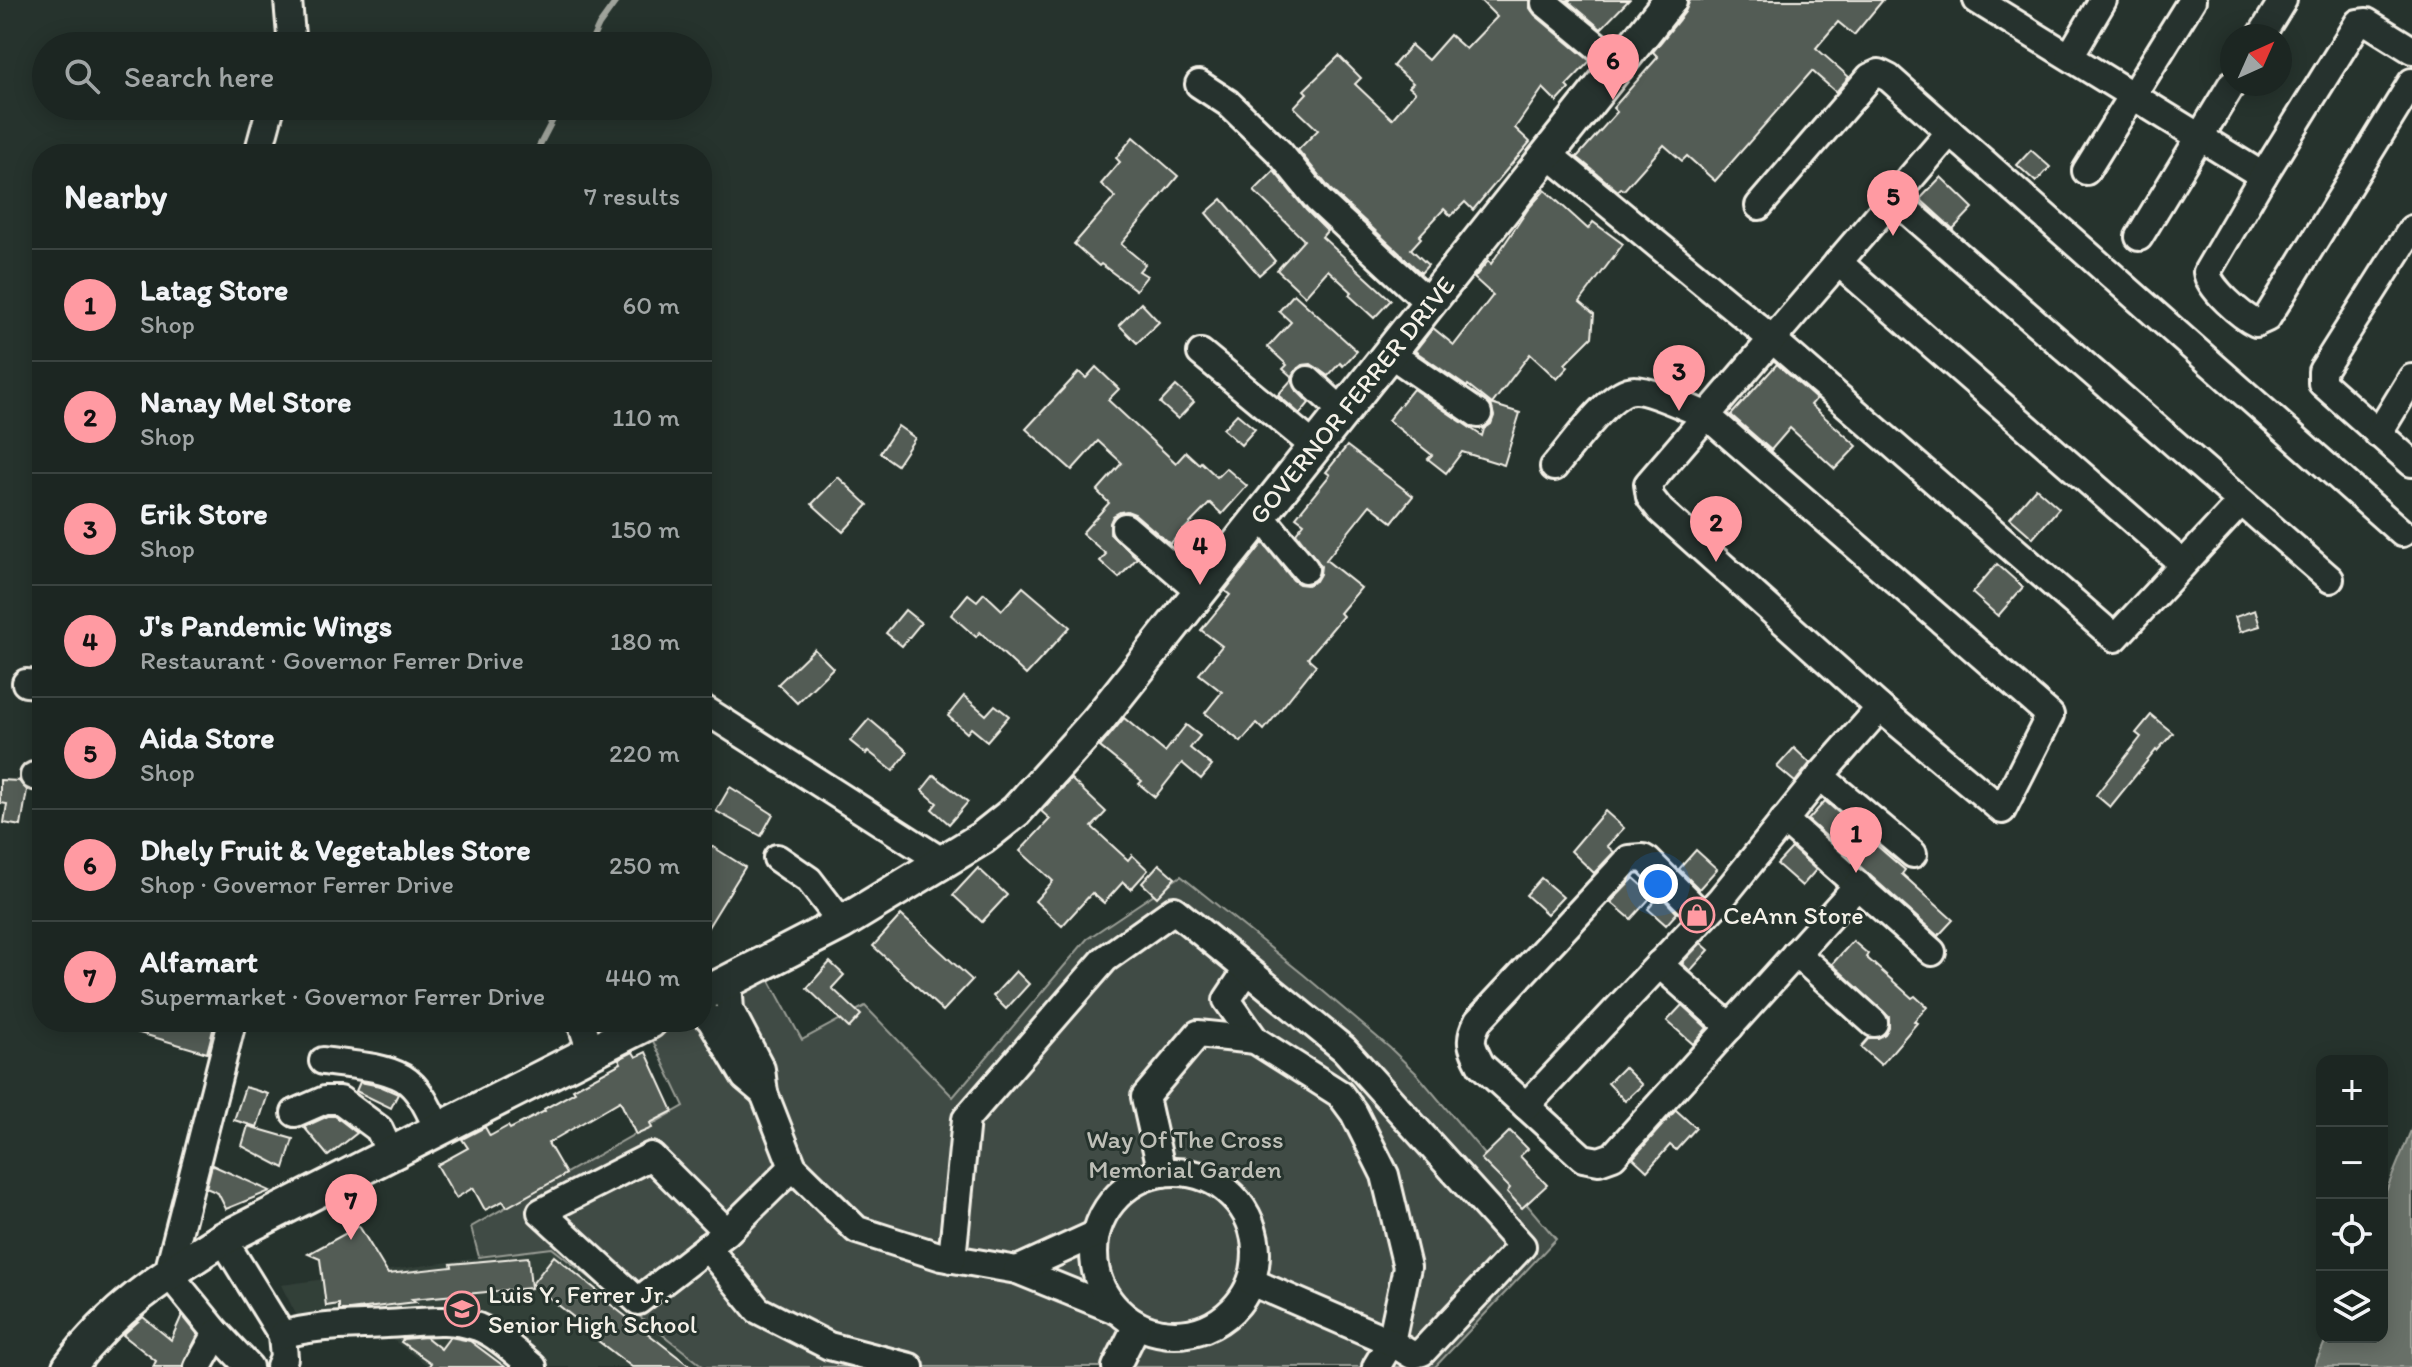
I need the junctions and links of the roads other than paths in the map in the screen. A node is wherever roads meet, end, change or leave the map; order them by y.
1 (1670, 0) edge
2 (1977, 0) edge
3 (2103, 0) edge
4 (2192, 0) edge
5 (2283, 0) edge
6 (1545, 3) dead end
7 (295, 6) edge
8 (2012, 9) edge
9 (2268, 24) edge
10 (292, 32) edge
11 (2412, 50) edge
12 (2070, 56) junction
13 (1619, 64) junction
14 (2412, 82) edge
15 (1199, 84) dead end
16 (2133, 95) junction
17 (2225, 96) edge
18 (267, 120) edge
19 (1950, 132) junction
20 (2199, 138) junction
21 (261, 144) edge
22 (1548, 154) junction
23 (2086, 171) dead end
24 (2263, 176) junction
25 (1893, 198) junction
26 (1759, 206) dead end
27 (2412, 229) edge
28 (2139, 237) dead end
29 (1838, 262) junction
30 (1429, 303) junction
31 (1773, 340) junction
32 (1201, 353) dead end
33 (1389, 353) junction
34 (2412, 378) edge
35 (1308, 380) dead end
36 (1342, 411) junction
37 (1478, 414) dead end
38 (1706, 415) junction
39 (2378, 434) junction
40 (1315, 447) junction
41 (2412, 463) edge
42 (1554, 467) dead end
43 (2241, 502) junction
44 (1260, 515) junction
45 (1125, 527) dead end
46 (2402, 533) dead end
47 (2183, 564) junction
48 (1305, 569) dead end
49 (2330, 579) dead end
50 (1200, 591) junction
51 (1880, 708) junction
52 (712, 714) edge
53 (1820, 776) junction
54 (1784, 820) junction
55 (1913, 854) dead end
56 (777, 858) dead end
57 (943, 862) junction
58 (1858, 885) junction
59 (1704, 917) junction
60 (842, 923) junction
61 (1932, 952) dead end
62 (1796, 953) junction
63 (1659, 964) junction
64 (1247, 970) junction
65 (712, 991) edge
66 (712, 996) edge
67 (1227, 1000) junction
68 (712, 1022) edge
69 (1874, 1023) dead end
70 (1730, 1027) junction
71 (229, 1032) edge
72 (607, 1032) edge
73 (1198, 1034) junction
74 (586, 1037) edge
75 (1255, 1040) junction
76 (323, 1061) dead end
77 (764, 1093) junction
78 (1526, 1106) junction
79 (295, 1113) dead end
80 (438, 1129) junction
81 (390, 1153) junction
82 (793, 1167) junction
83 (1162, 1173) junction
84 (1096, 1234) junction
85 (223, 1239) junction
86 (717, 1239) junction
87 (952, 1259) junction
88 (1017, 1270) junction
89 (168, 1273) junction
90 (1252, 1282) junction
91 (1127, 1318) junction
92 (217, 1333) junction
93 (282, 1335) junction
94 (1391, 1342) junction
95 (69, 1367) edge
96 (198, 1367) edge
97 (249, 1367) edge
98 (280, 1367) edge
99 (533, 1367) edge
100 (910, 1367) edge
101 (1116, 1367) edge
102 (1376, 1367) edge

1 - 13 main road, GOVERNOR FERRER DRIVE
2 - 8 street
3 - 12 street
4 - 16 street
5 - 9 street
6 - 13 street
7 - 10 street
8 - 12 street
11 - 24 street
12 - 16 street
13 - 22 main road, GOVERNOR FERRER DRIVE
14 - 24 street
15 - 30 street
16 - 20 street
16 - 23 street
17 - 20 street
18 - 21 street
19 - 25 street
19 - 26 street
19 - 46 street
20 - 24 street
20 - 28 street
22 - 30 main road, GOVERNOR FERRER DRIVE
22 - 31 street
25 - 29 street
25 - 43 street
27 - 39 street
29 - 31 street
29 - 47 street
30 - 33 main road, GOVERNOR FERRER DRIVE
31 - 38 street
31 - 47 street
32 - 40 street
33 - 36 main road, GOVERNOR FERRER DRIVE
33 - 37 street
34 - 39 street
35 - 36 street
36 - 40 main road, GOVERNOR FERRER DRIVE
38 - 42 street
38 - 51 street
38 - 51 street
39 - 41 street
40 - 44 main road, GOVERNOR FERRER DRIVE
43 - 47 street
43 - 49 street
44 - 48 street
44 - 50 main road, GOVERNOR FERRER DRIVE
45 - 50 street
50 - 57 main road, GOVERNOR FERRER DRIVE
51 - 53 street
52 - 57 street
53 - 54 street
53 - 55 street
54 - 58 street
54 - 59 street
56 - 60 street
57 - 60 main road, GOVERNOR FERRER DRIVE
58 - 61 street
58 - 62 street
59 - 63 street
59 - 78 street
60 - 65 main road, GOVERNOR FERRER DRIVE
62 - 69 street
62 - 70 street
63 - 70 street
63 - 78 street
64 - 67 street
64 - 87 street
64 - 94 street
66 - 77 street
67 - 73 street
67 - 75 street
68 - 77 street
70 - 78 street
71 - 89 street
72 - 74 main road
73 - 75 street
73 - 83 street
74 - 80 main road
75 - 94 street
76 - 80 street
77 - 82 street
79 - 81 street
80 - 81 main road
81 - 85 main road
82 - 86 street
82 - 87 street
83 - 84 street
83 - 90 street
84 - 88 street
84 - 91 street
85 - 89 main road
85 - 93 street
86 - 86 street
86 - 100 street
87 - 88 street
88 - 91 street
89 - 92 street
89 - 95 main road
90 - 91 street
90 - 94 street
91 - 101 street
92 - 96 street
92 - 97 street
93 - 98 street
93 - 99 street
94 - 102 street

